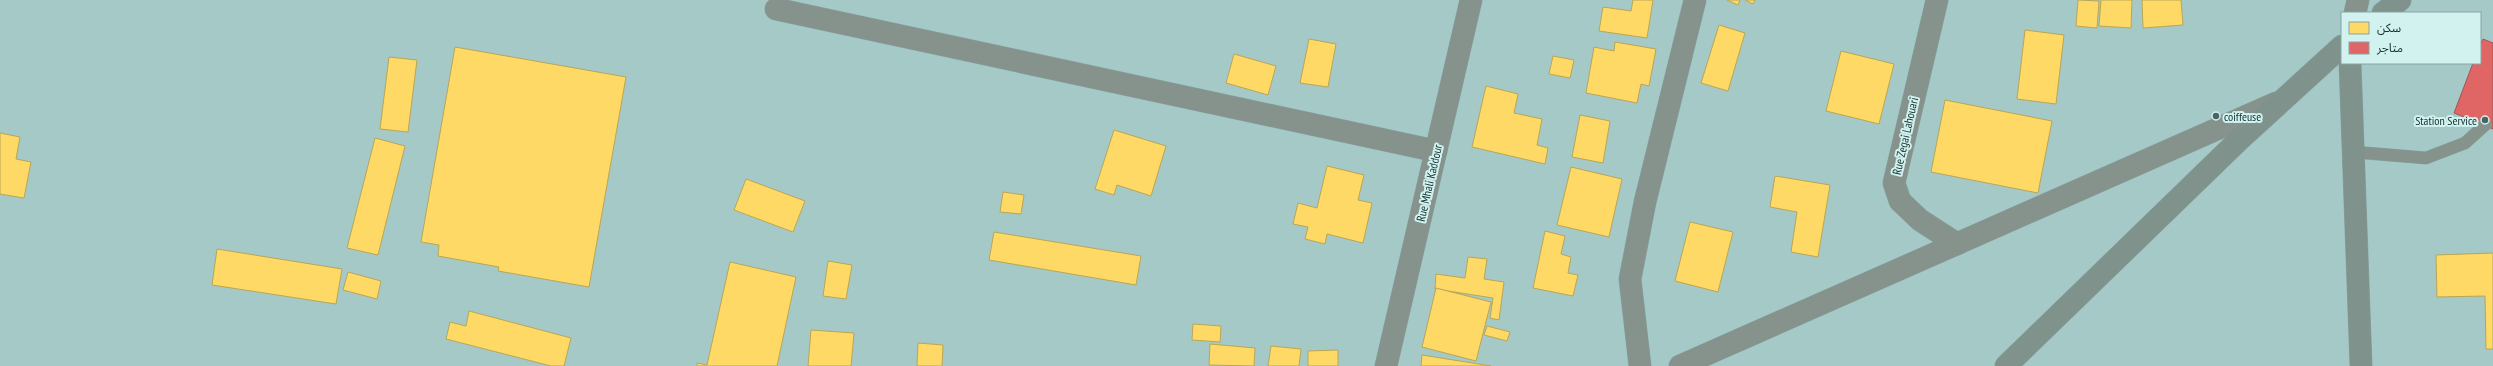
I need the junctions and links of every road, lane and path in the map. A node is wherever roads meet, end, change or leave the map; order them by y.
1 (1471, 0) edge
2 (1695, 0) edge
3 (1937, 0) edge
4 (2358, 0) edge
5 (2400, 0) edge
6 (776, 9) dead end
7 (2355, 12) edge
8 (2384, 12) edge
9 (2341, 47) edge
10 (2350, 64) edge
11 (2281, 101) junction
12 (2484, 125) dead end
13 (1436, 151) junction
14 (2354, 152) junction
15 (1957, 244) junction
16 (1386, 366) edge
17 (1640, 366) edge
18 (1680, 366) edge
19 (2006, 366) edge
20 (2361, 366) edge

1 - 13 street, Rue Mhali Kaddour
2 - 17 street
3 - 15 street, Rue Zegai Lahouari
4 - 7 street
5 - 8 main road
6 - 13 street
9 - 11 main road
10 - 14 main road
11 - 15 street
11 - 19 main road
12 - 14 lane
13 - 16 street, Rue Mhali Kaddour
14 - 20 main road
15 - 18 street

